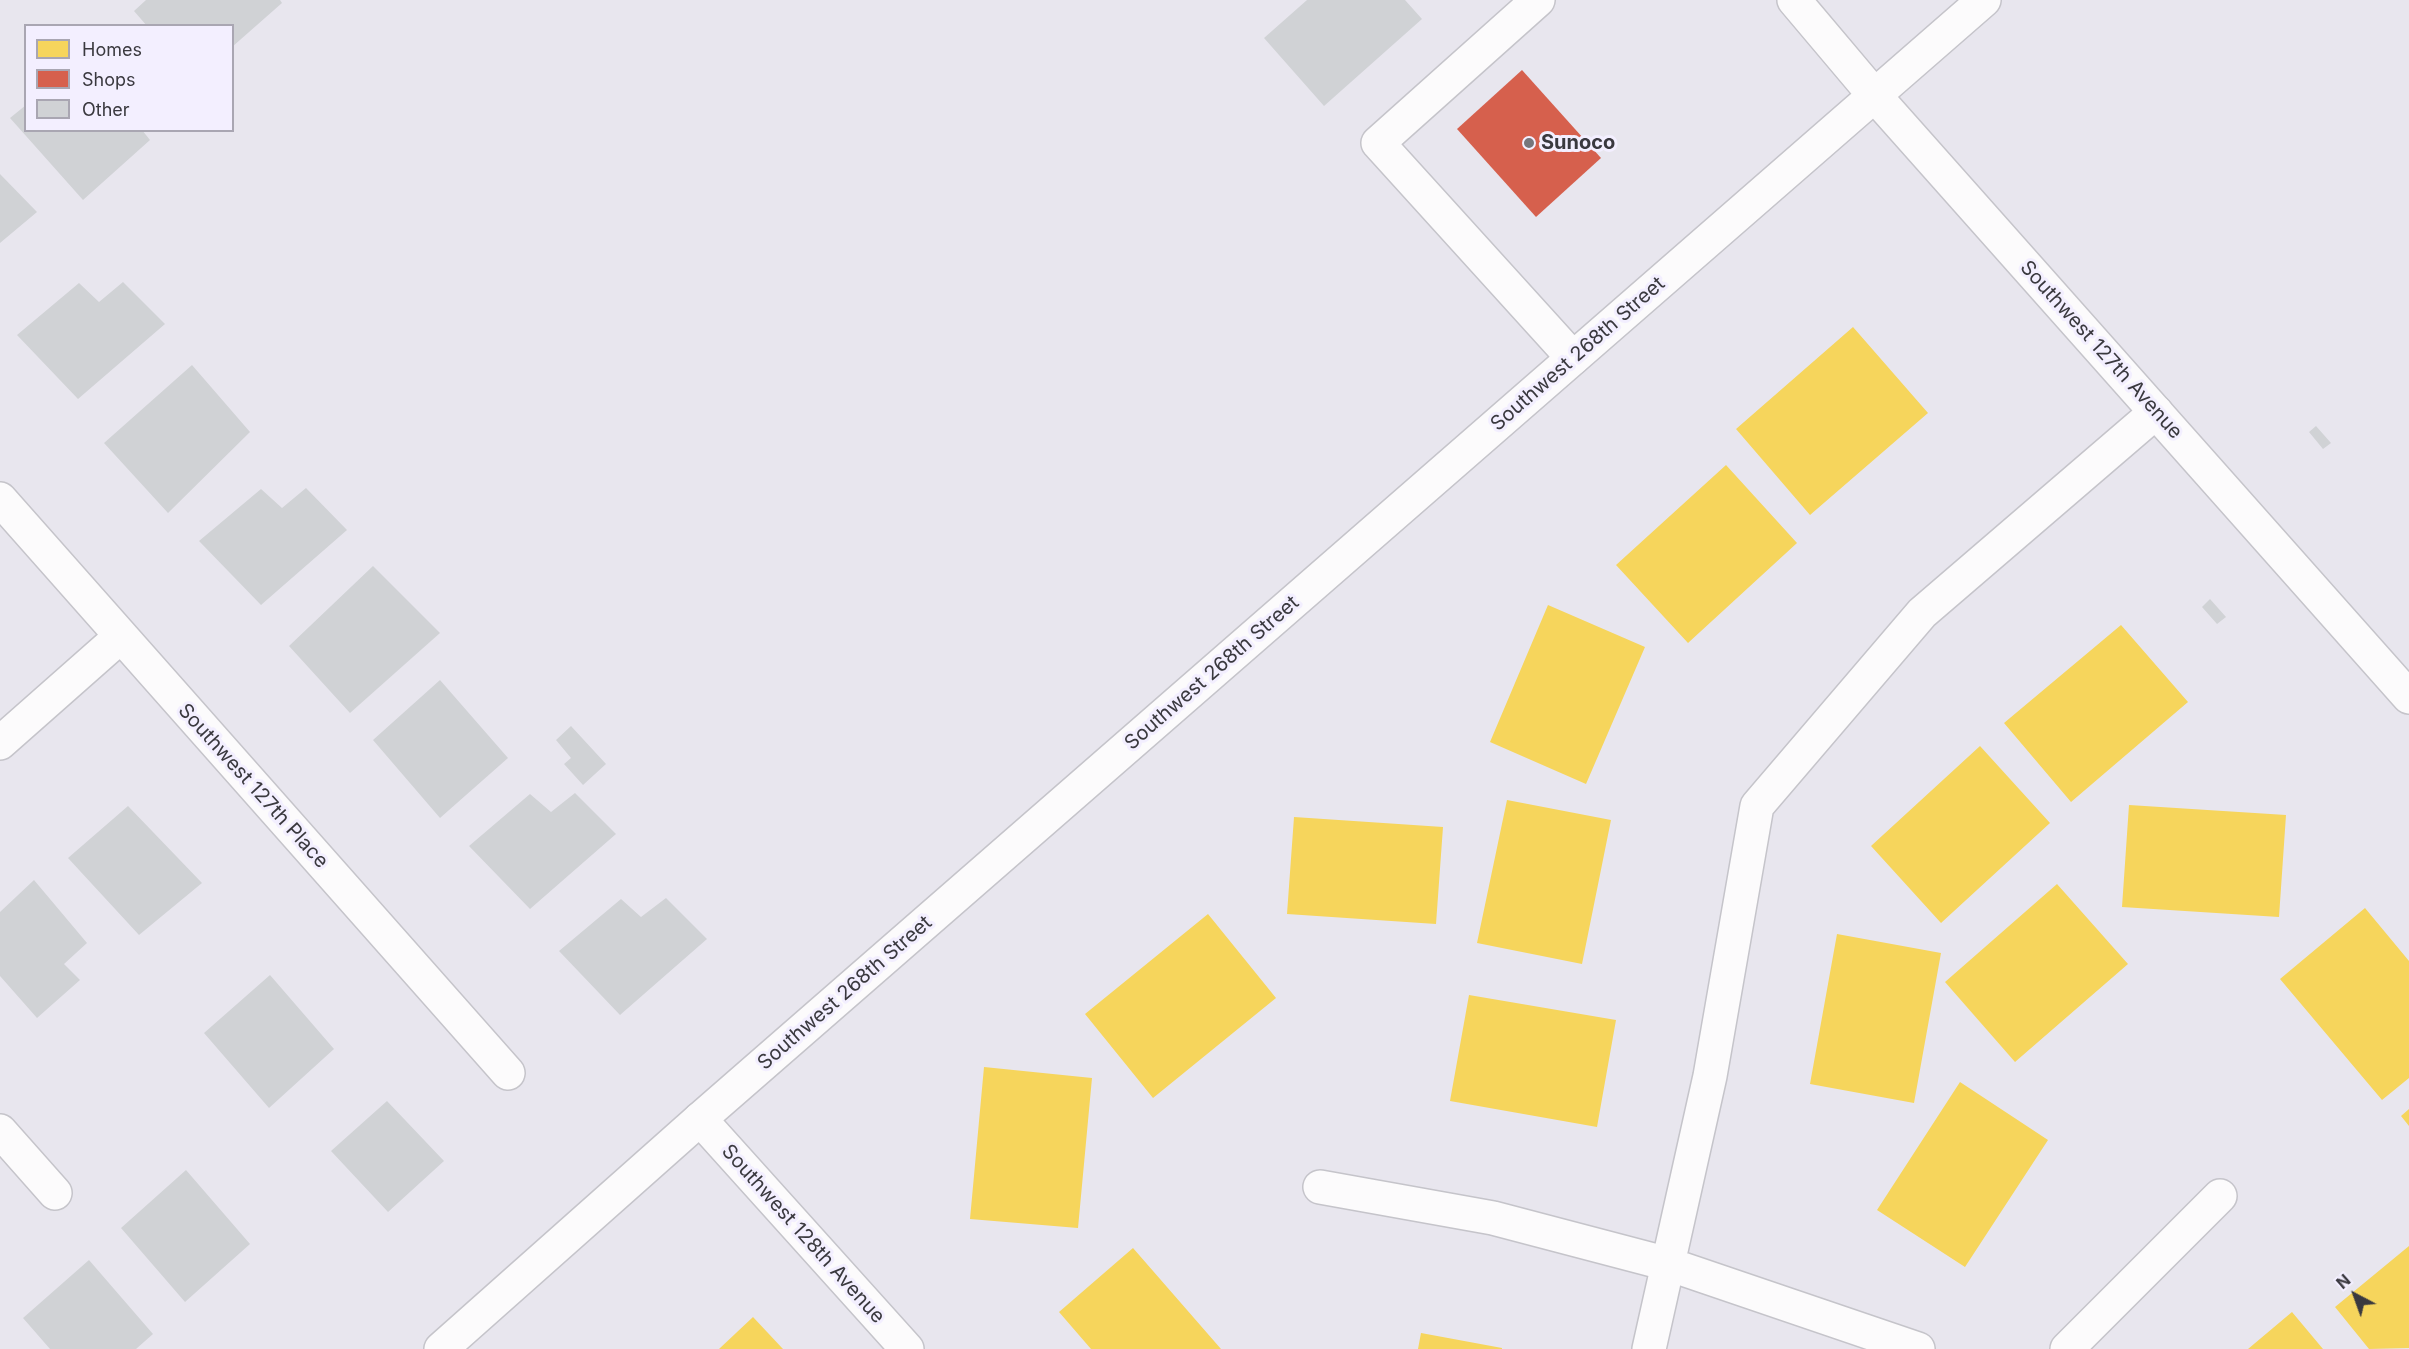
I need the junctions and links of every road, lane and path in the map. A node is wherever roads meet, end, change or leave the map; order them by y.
1 (1538, 0) edge
2 (1794, 0) edge
3 (1984, 0) edge
4 (1875, 96) junction
5 (1573, 358) junction
6 (2156, 412) junction
7 (0, 499) edge
8 (120, 637) junction
9 (2409, 698) edge
10 (0, 743) edge
11 (508, 1073) dead end
12 (700, 1119) junction
13 (0, 1131) edge
14 (1320, 1187) dead end
15 (55, 1192) dead end
16 (2220, 1196) dead end
17 (1668, 1264) junction
18 (441, 1349) edge
19 (907, 1349) edge
20 (1649, 1349) edge
21 (1918, 1349) edge
22 (2067, 1349) edge

1 - 5 street
2 - 4 street, Southwest 127th Avenue
3 - 4 street, Southwest 268th Street
4 - 5 street, Southwest 268th Street
4 - 6 street, Southwest 127th Avenue
5 - 12 street, Southwest 268th Street
6 - 9 street, Southwest 127th Avenue
6 - 17 street
7 - 8 street, Southwest 127th Place
8 - 10 street
8 - 11 street, Southwest 127th Place
12 - 18 street, Southwest 268th Street
12 - 19 street, Southwest 128th Avenue
13 - 15 street
14 - 17 street
16 - 22 street
17 - 20 street
17 - 21 street

